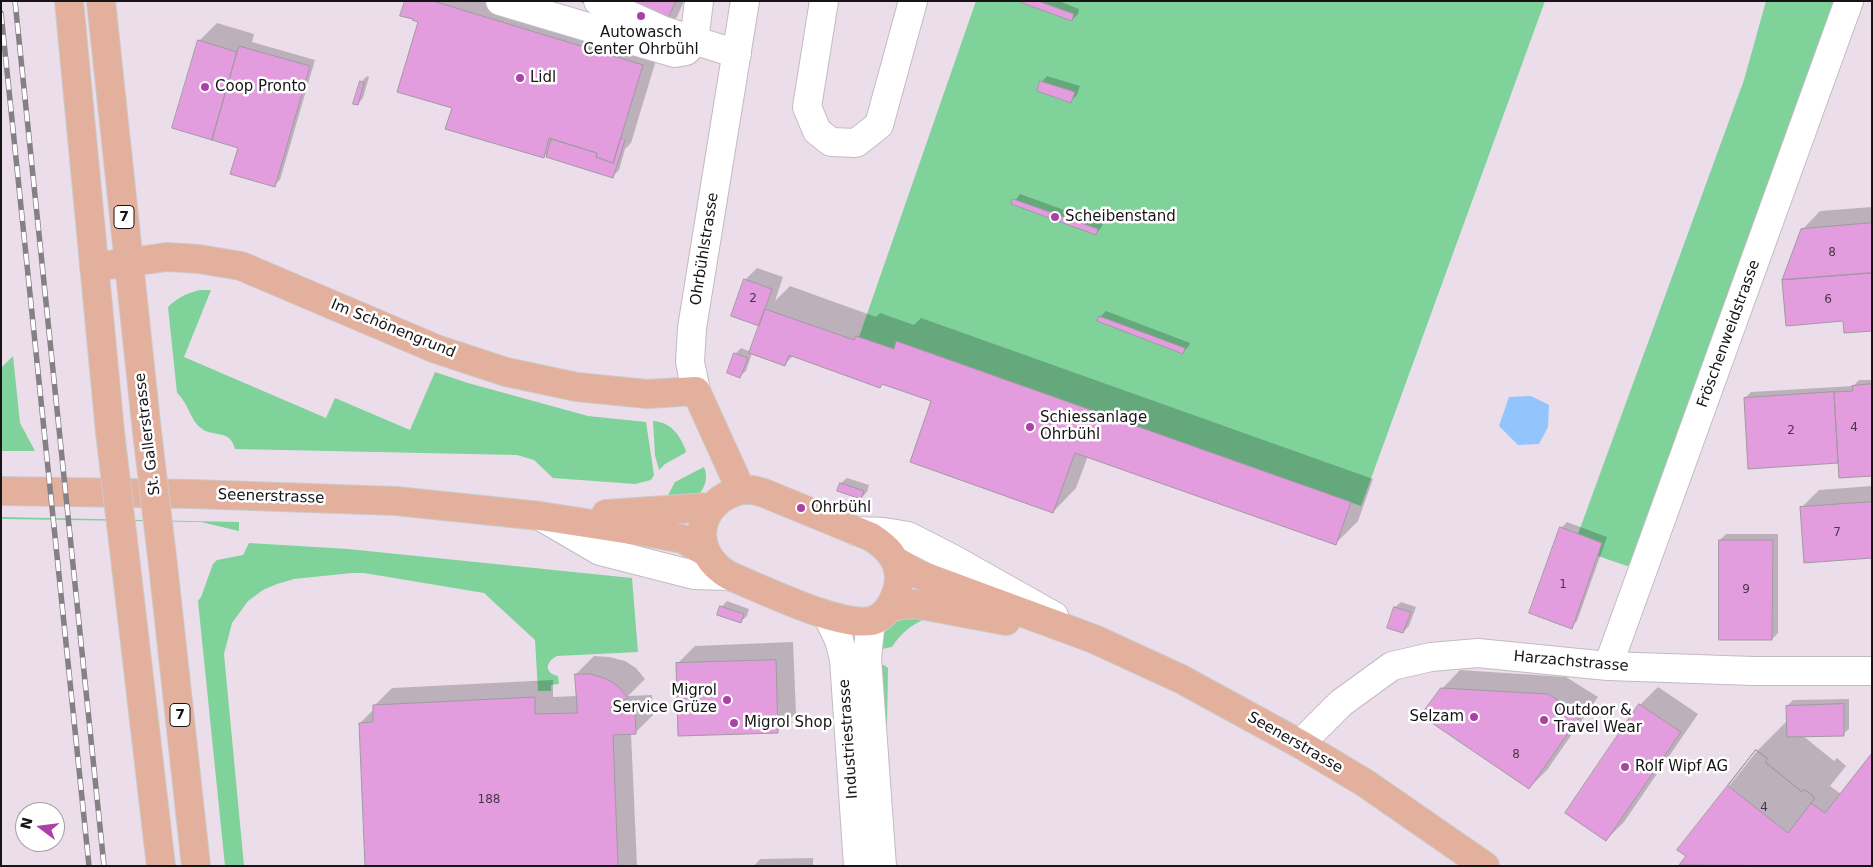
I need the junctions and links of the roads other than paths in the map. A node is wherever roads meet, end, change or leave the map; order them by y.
1 (69, 1) edge
2 (101, 1) edge
3 (500, 1) edge
4 (561, 1) edge
5 (598, 1) edge
6 (699, 1) edge
7 (745, 1) edge
8 (824, 1) edge
9 (912, 1) edge
10 (1849, 1) edge
11 (593, 29) junction
12 (694, 42) junction
13 (737, 54) junction
14 (128, 262) junction
15 (94, 267) junction
16 (696, 391) junction
17 (740, 490) junction
18 (1, 491) edge
19 (711, 508) junction
20 (540, 516) junction
21 (856, 531) junction
22 (705, 552) junction
23 (896, 561) junction
24 (730, 576) junction
25 (881, 614) junction
26 (827, 615) junction
27 (1094, 639) junction
28 (1608, 666) junction
29 (1872, 670) edge
30 (1300, 744) junction
31 (161, 866) edge
32 (196, 866) edge
33 (858, 866) edge
34 (882, 866) edge
35 (1485, 866) edge

1 - 15 main road
2 - 14 main road, St. Gallerstrasse / 7
3 - 11 street
4 - 11 street
5 - 12 street
6 - 12 street
7 - 13 street, Ohrbühlstrasse
8 - 9 street
10 - 28 street, Fröschenweidstrasse
11 - 12 street
12 - 13 street
13 - 16 street, Ohrbühlstrasse
14 - 15 main road, Im Schönengrund
14 - 16 main road, Im Schönengrund
14 - 32 main road, St. Gallerstrasse / 7, bridge
15 - 31 main road, bridge
16 - 17 main road, Ohrbühlstrasse
17 - 19 main road
17 - 21 main road, Seenerstrasse
18 - 20 main road, Seenerstrasse
19 - 20 main road, Seenerstrasse
19 - 22 main road
20 - 22 main road, Seenerstrasse
20 - 24 street, Seenerstrasse
21 - 23 main road, Seenerstrasse
21 - 27 street, Seenerstrasse
22 - 24 main road, Seenerstrasse
23 - 25 main road
23 - 27 main road, Seenerstrasse
24 - 26 main road, Seenerstrasse
25 - 26 main road, Seenerstrasse
25 - 27 main road, Seenerstrasse
25 - 34 street, Industriestrasse
26 - 33 street, Industriestrasse
27 - 30 main road, Seenerstrasse
28 - 29 street, Harzachstrasse
28 - 30 street, Harzachstrasse
30 - 35 main road, Seenerstrasse

